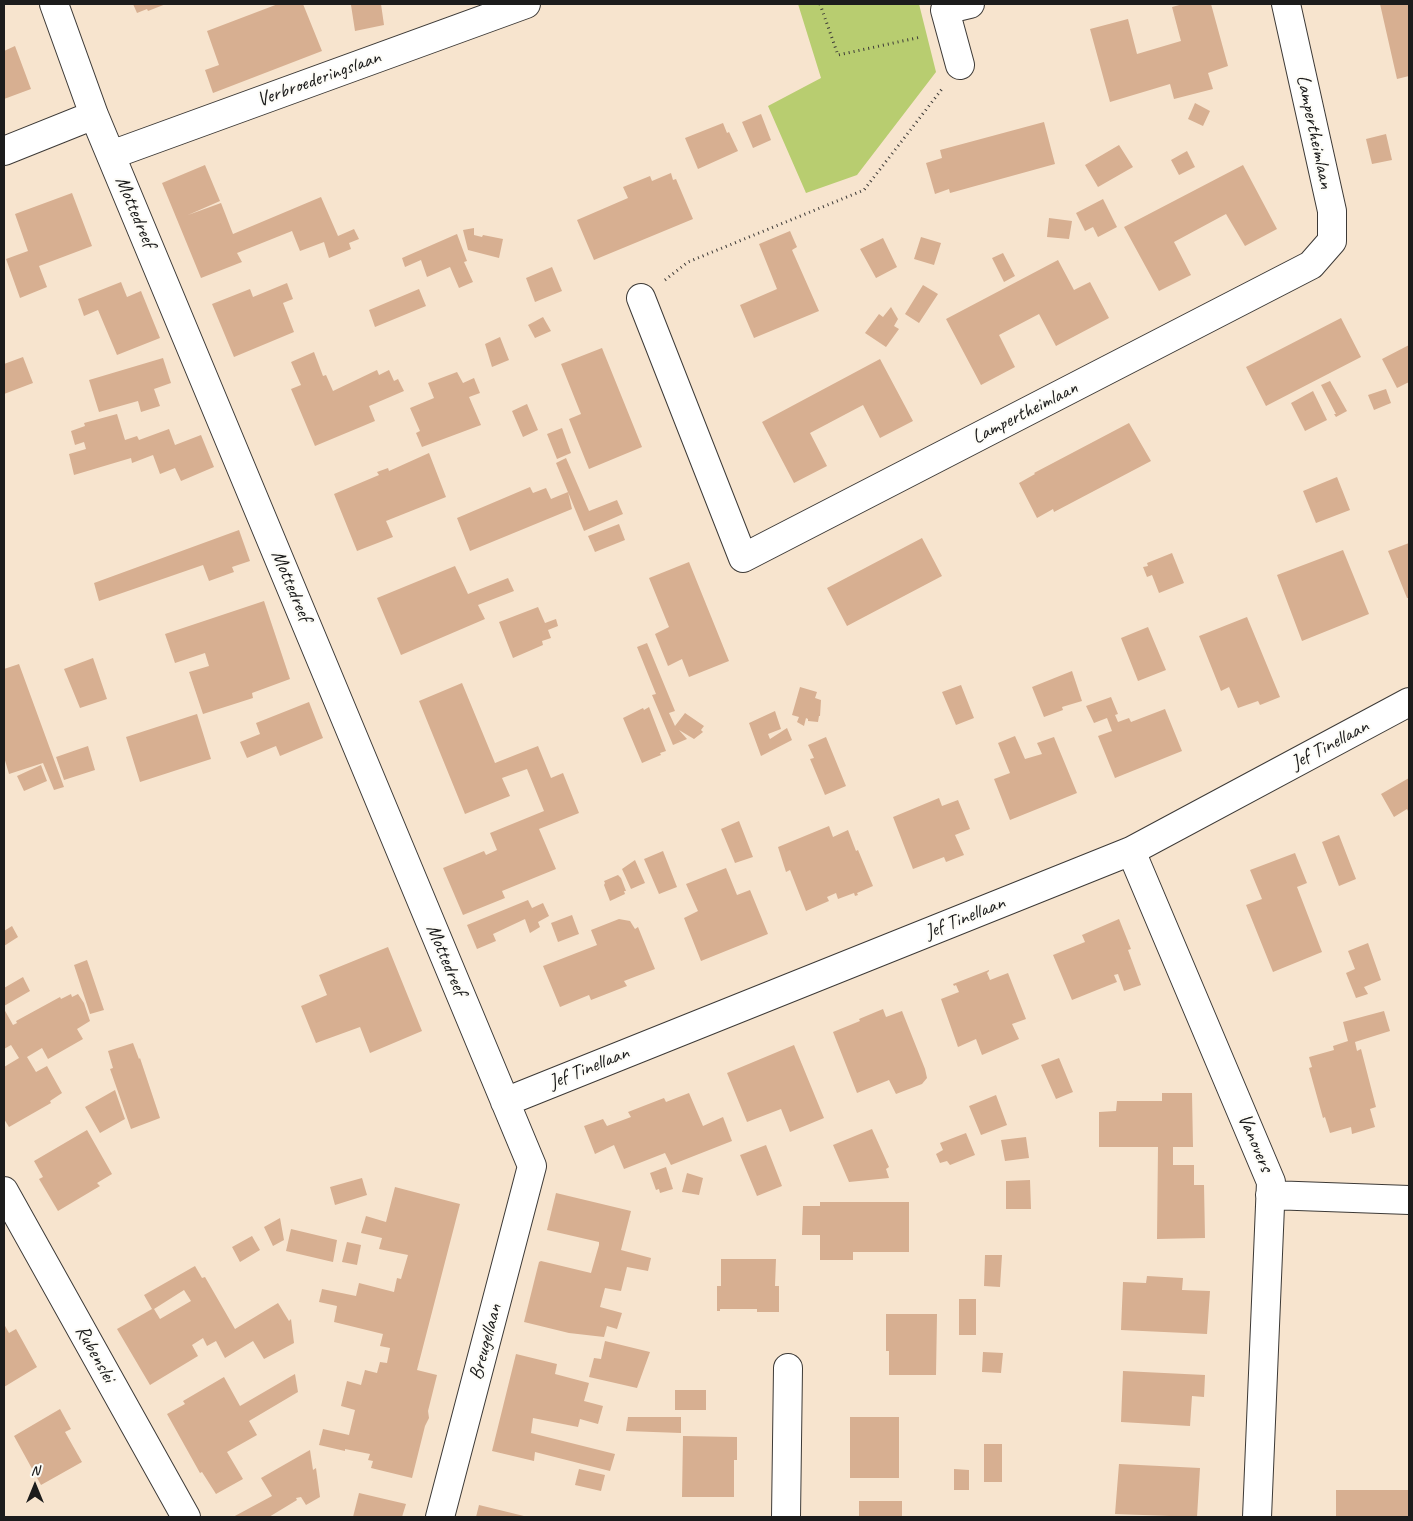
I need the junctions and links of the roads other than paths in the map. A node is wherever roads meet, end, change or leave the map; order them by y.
1 (54, 4) edge
2 (526, 4) edge
3 (970, 4) edge
4 (1286, 4) edge
5 (960, 64) road end
6 (94, 115) junction
7 (4, 151) edge
8 (111, 155) junction
9 (641, 298) road end
10 (1409, 702) edge
11 (1131, 851) junction
12 (505, 1102) junction
13 (532, 1166) joint
14 (4, 1191) edge
15 (1270, 1196) junction
16 (1409, 1200) edge
17 (788, 1368) dead end
18 (186, 1517) edge
19 (440, 1517) edge
20 (786, 1517) edge
21 (1257, 1517) edge

1 - 6 street, Mottedreef
2 - 8 street, Verbroederingslaan
3 - 5 street
4 - 9 street, Lampertheimlaan
6 - 7 street
6 - 8 street, Mottedreef
8 - 12 street, Mottedreef
10 - 11 street, Jef Tinellaan
11 - 12 street, Jef Tinellaan
11 - 15 street, Vanovers
12 - 13 street, Mottedreef
13 - 19 street, Breugellaan
14 - 18 street, Rubenslei
15 - 16 street
15 - 21 street, Vanovers
17 - 20 street

